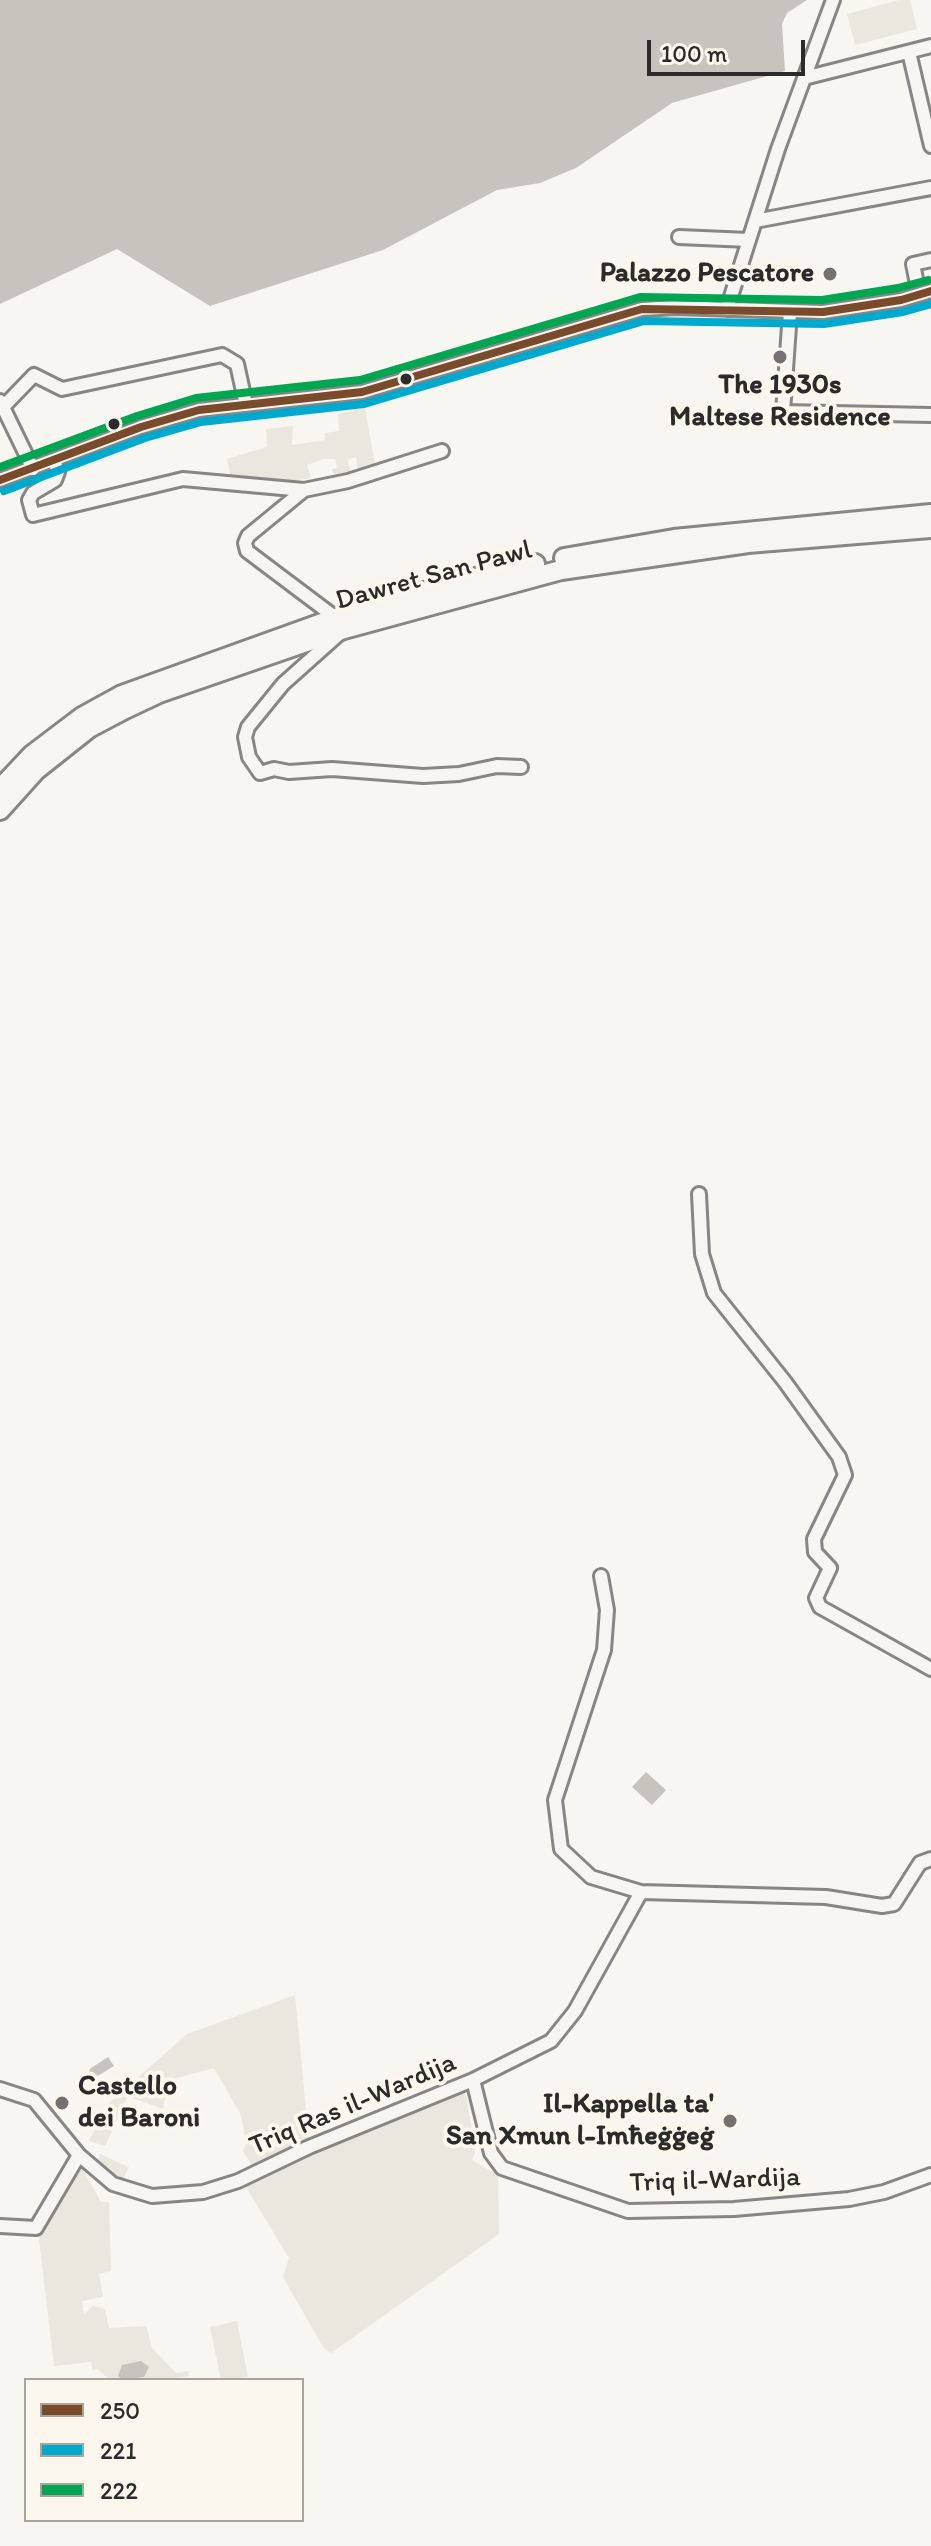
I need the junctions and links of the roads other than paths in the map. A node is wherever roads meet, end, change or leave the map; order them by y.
1 (833, 0) edge
2 (931, 46) edge
3 (909, 52) junction
4 (804, 78) junction
5 (929, 124) edge
6 (931, 146) edge
7 (931, 188) edge
8 (755, 221) junction
9 (679, 237) dead end
10 (749, 240) junction
11 (931, 260) edge
12 (916, 279) dead end
13 (931, 291) edge
14 (901, 300) junction
15 (931, 301) edge
16 (727, 309) junction
17 (790, 312) junction
18 (1, 404) edge
19 (246, 405) junction
20 (931, 415) edge
21 (442, 451) dead end
22 (54, 460) junction
23 (33, 469) junction
24 (0, 480) edge
25 (304, 490) junction
26 (931, 514) edge
27 (931, 528) edge
28 (340, 624) junction
29 (521, 767) dead end
30 (0, 789) edge
31 (0, 810) edge
32 (699, 1194) dead end
33 (601, 1576) dead end
34 (931, 1669) edge
35 (931, 1859) edge
36 (641, 1892) junction
37 (473, 2080) junction
38 (0, 2089) edge
39 (79, 2155) junction
40 (931, 2175) edge
41 (0, 2226) edge

1 - 4 street
2 - 3 street
3 - 4 street
3 - 5 street
4 - 8 street
5 - 6 street
7 - 8 street
8 - 10 street
9 - 10 street
10 - 16 street
11 - 12 street
13 - 14 street
14 - 15 street
14 - 17 street
16 - 17 street
16 - 19 street
17 - 20 street
18 - 19 street
18 - 23 street
19 - 22 street
21 - 25 street
22 - 23 street
22 - 25 street
23 - 24 street
25 - 28 street
26 - 28 highway, Dawret San Pawl
27 - 28 highway, Dawret San Pawl
28 - 29 street
28 - 30 highway, Dawret San Pawl
28 - 31 highway, Dawret San Pawl
32 - 34 street
33 - 36 street
35 - 36 street
36 - 37 street, Triq Ras il-Wardija
37 - 39 street, Triq Ras il-Wardija
37 - 40 street, Triq il-Wardija
38 - 39 street, Triq Ras il-Wardija
39 - 41 street

